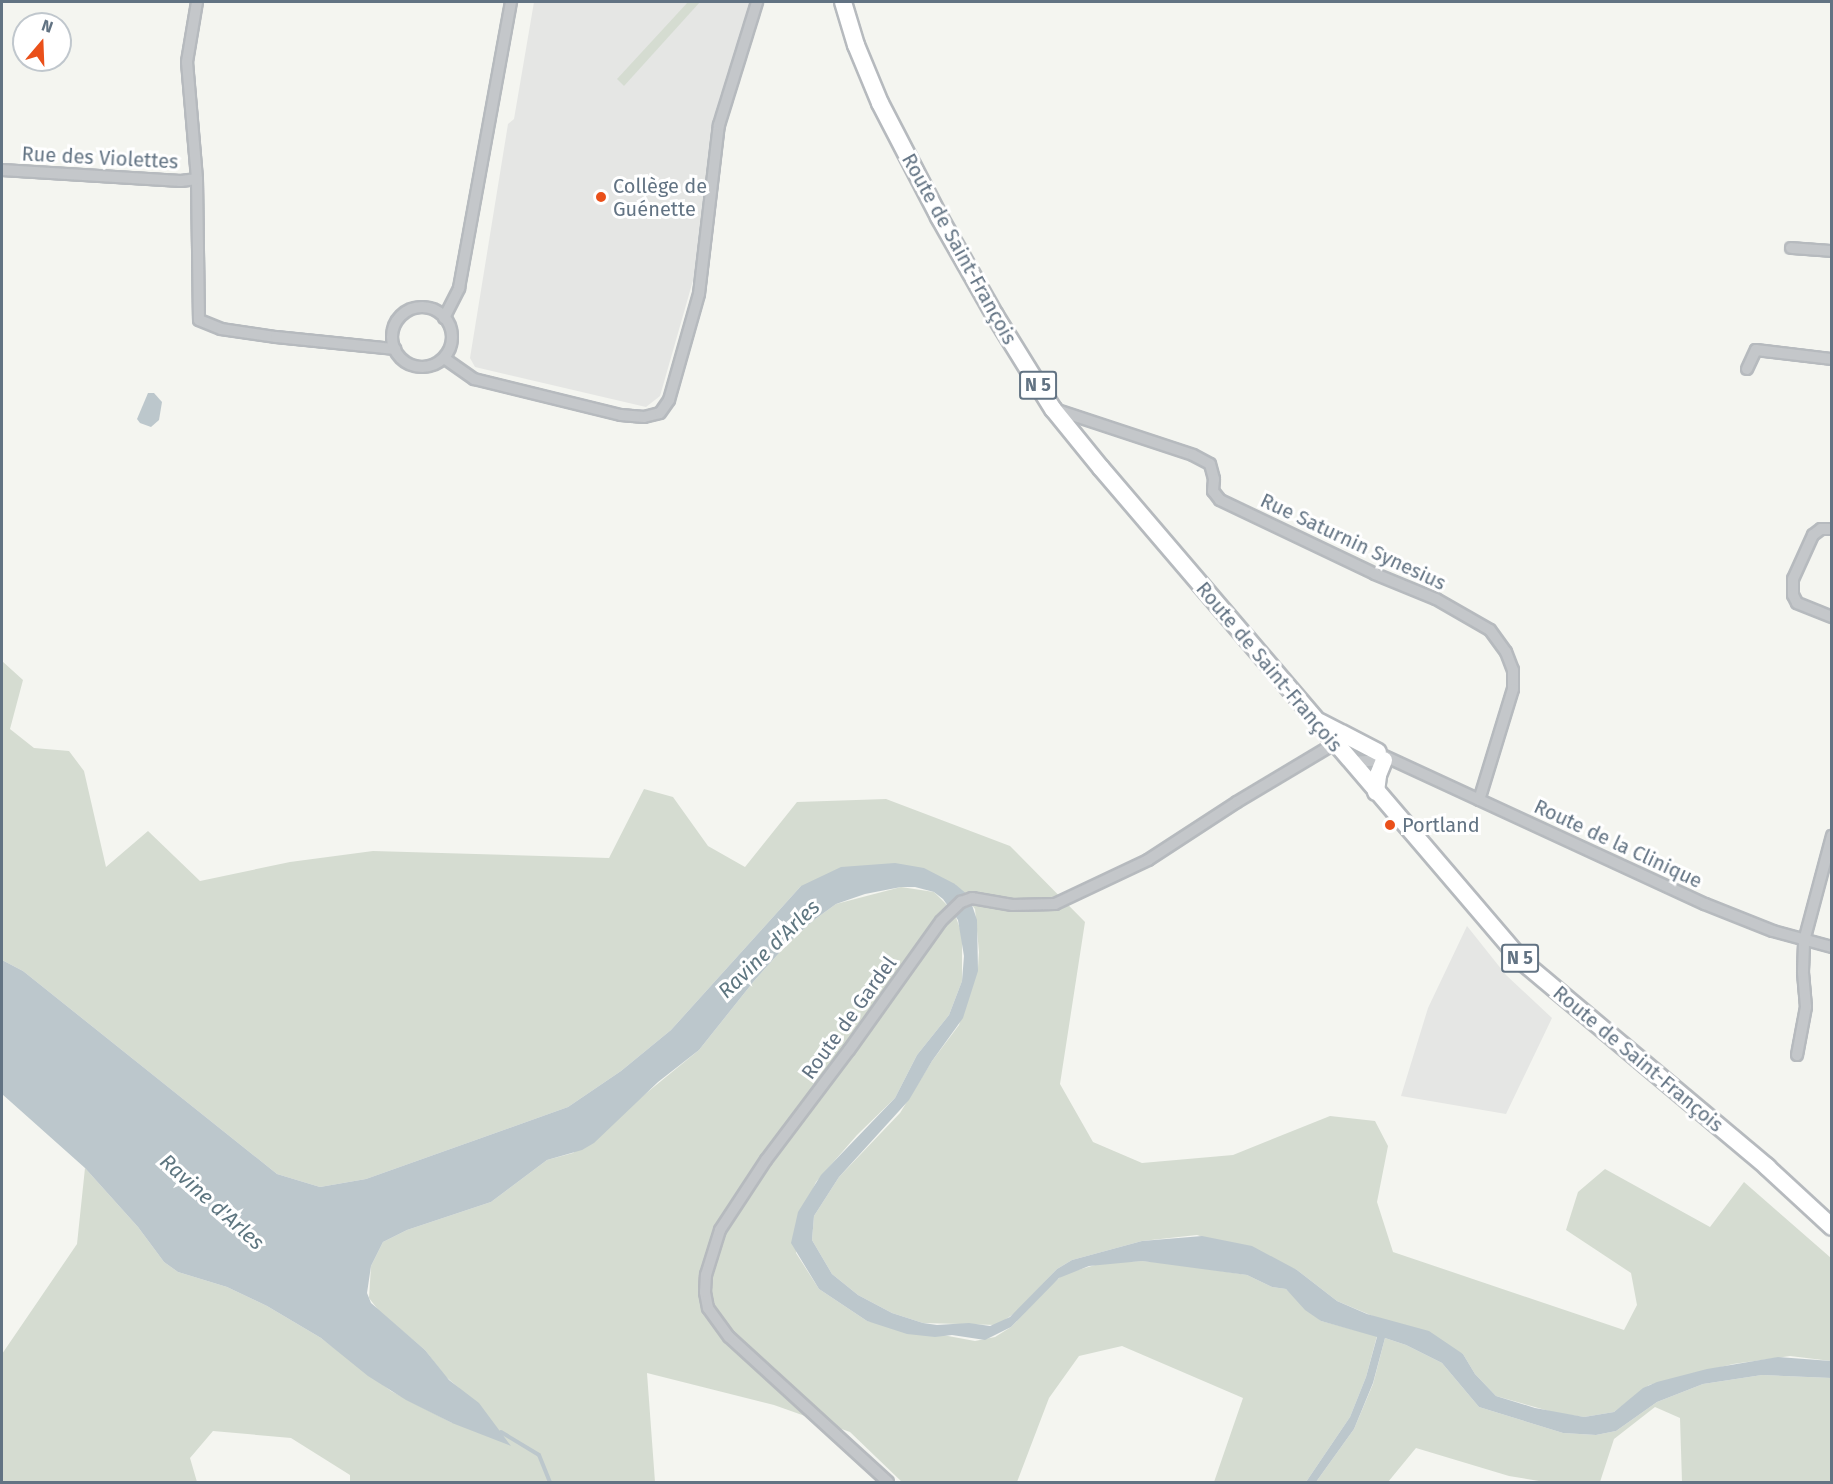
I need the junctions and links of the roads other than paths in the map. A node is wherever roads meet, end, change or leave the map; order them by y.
1 (197, 2) edge
2 (511, 2) edge
3 (757, 2) edge
4 (843, 2) edge
5 (2, 170) edge
6 (197, 179) junction
7 (1791, 248) dead end
8 (1832, 251) edge
9 (444, 318) junction
10 (394, 349) junction
11 (444, 358) junction
12 (1832, 360) edge
13 (1747, 369) dead end
14 (1053, 409) junction
15 (1832, 530) edge
16 (1832, 617) edge
17 (1313, 718) junction
18 (1342, 753) junction
19 (1386, 758) junction
20 (1376, 792) junction
21 (1479, 800) junction
22 (1832, 836) edge
23 (1804, 941) junction
24 (1832, 946) edge
25 (1797, 1055) dead end
26 (1832, 1227) edge
27 (888, 1482) edge

1 - 6 street
2 - 9 street
3 - 11 street
4 - 14 main road, Route de Saint-François / N 5
5 - 6 street, Rue des Violettes
6 - 10 street
7 - 8 street
9 - 10 street
9 - 11 street
10 - 11 street
12 - 13 street
14 - 17 main road, Route de Saint-François / N 5
14 - 21 street, Rue Saturnin Synesius
15 - 16 street
17 - 18 main road, Route de Saint-François / N 5
17 - 19 main road
18 - 19 street, Route de la Clinique
18 - 20 main road, Route de Saint-François / N 5
18 - 27 street, Route de Gardel
19 - 20 main road
19 - 21 street, Route de la Clinique
20 - 26 main road, Route de Saint-François / N 5
21 - 23 street, Route de la Clinique
22 - 23 street
23 - 24 street, Route de la Clinique
23 - 25 street

